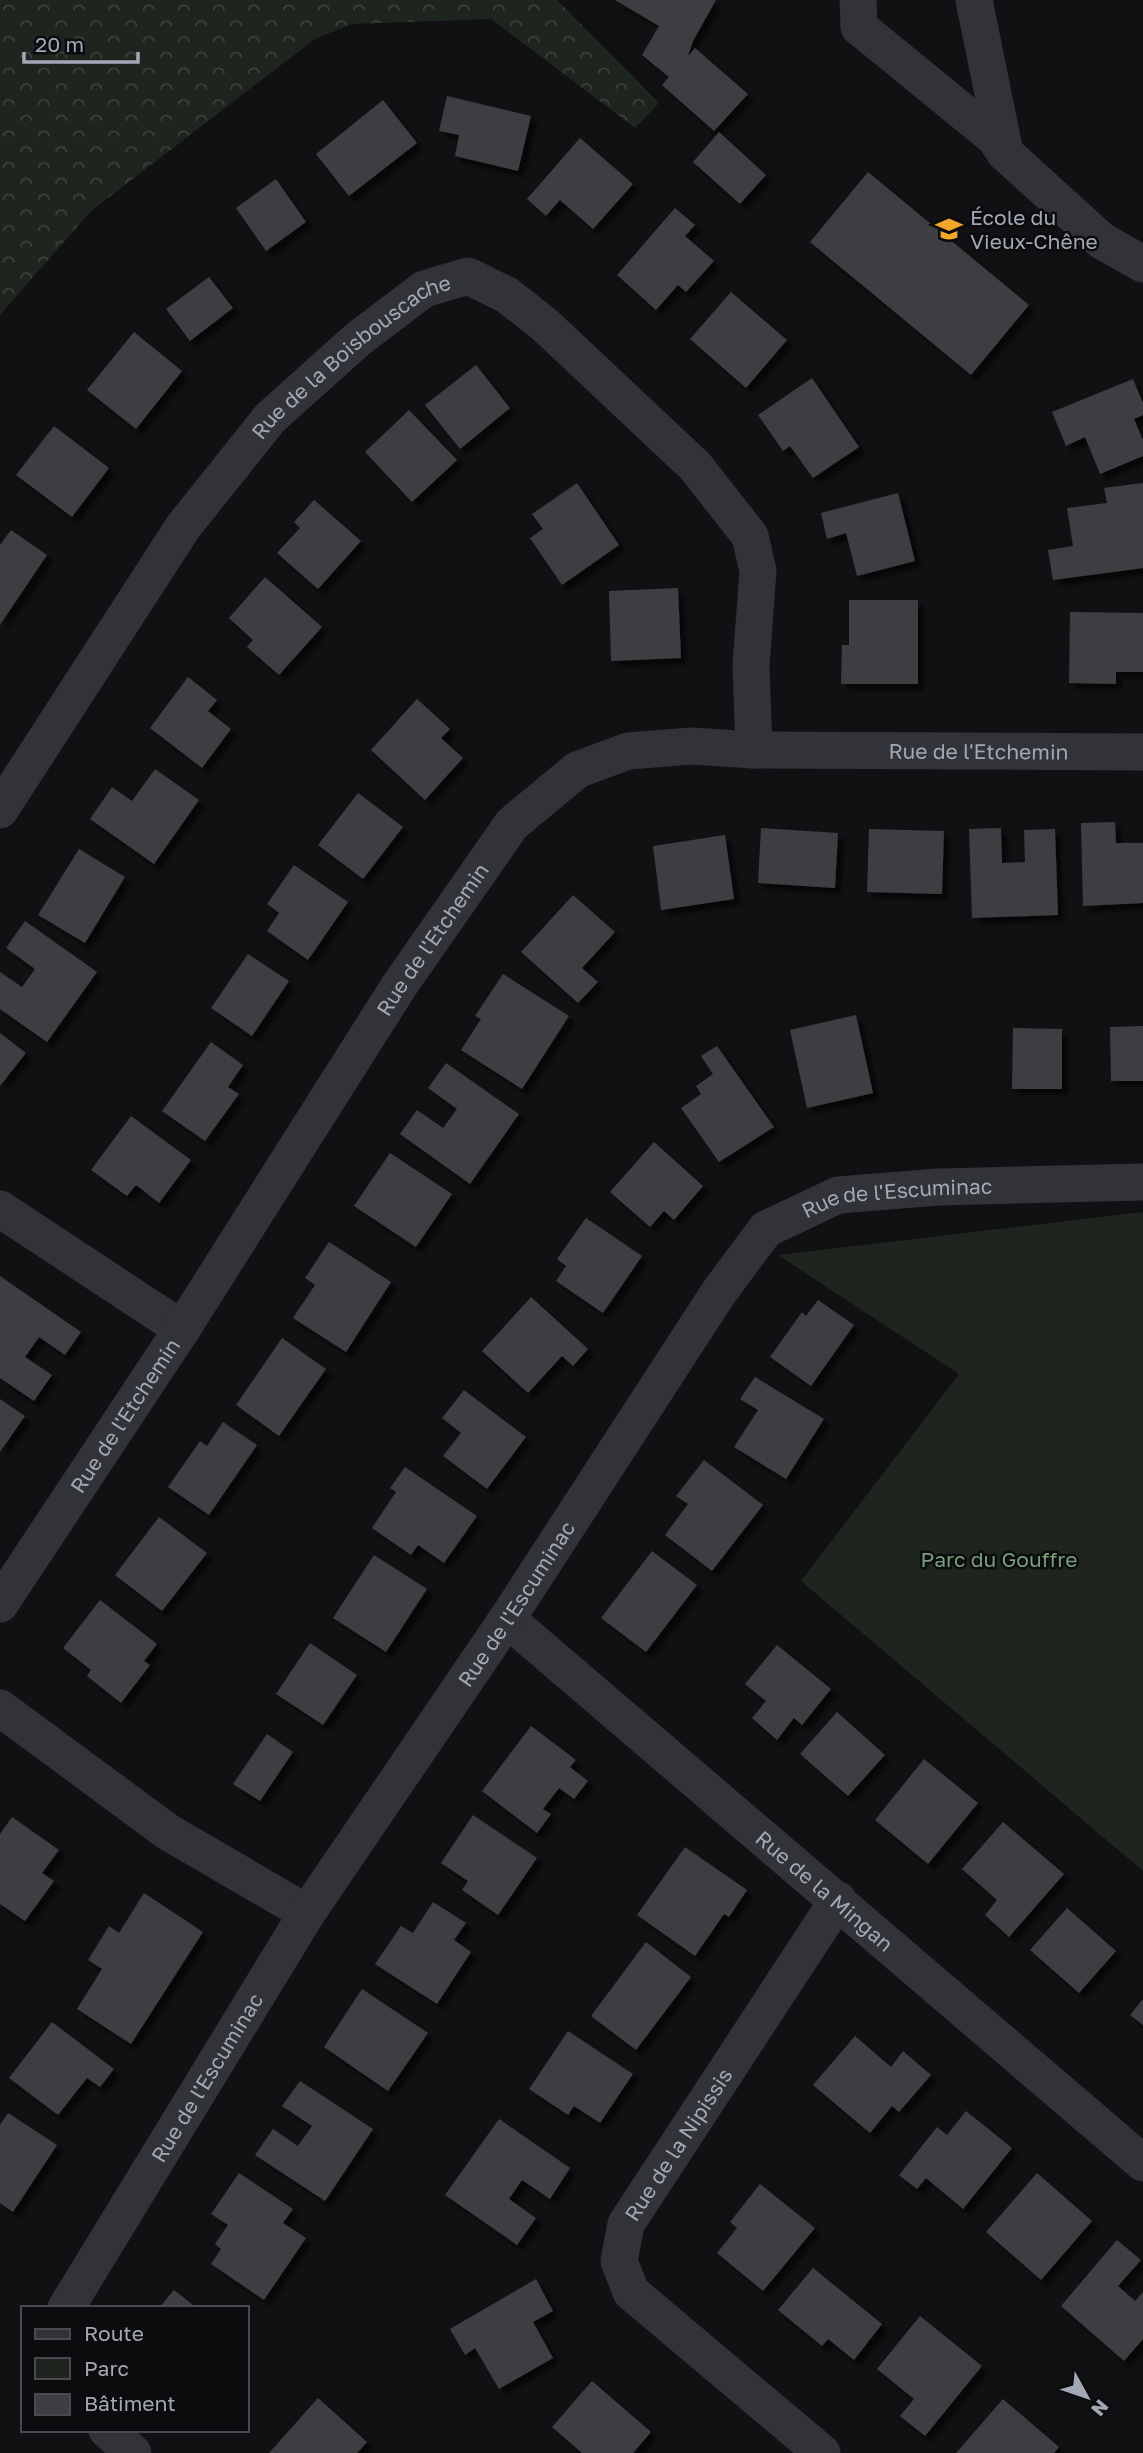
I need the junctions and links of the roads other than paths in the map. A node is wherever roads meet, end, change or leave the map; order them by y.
1 (858, 0) edge
2 (974, 0) edge
3 (1005, 153) junction
4 (1143, 264) edge
5 (754, 750) junction
6 (1143, 752) edge
7 (0, 810) edge
8 (1143, 1182) edge
9 (0, 1209) edge
10 (182, 1329) junction
11 (0, 1604) edge
12 (507, 1619) junction
13 (0, 1708) edge
14 (838, 1900) junction
15 (307, 1913) junction
16 (1143, 2163) edge
17 (67, 2306) edge
18 (109, 2432) edge
19 (133, 2453) edge
20 (822, 2453) edge

1 - 3 street
2 - 3 street
3 - 4 street
5 - 6 street, Rue de l'Etchemin
5 - 7 street, Rue de la Boisbouscache
5 - 10 street, Rue de l'Etchemin
8 - 12 street, Rue de l'Escuminac
9 - 10 street
10 - 11 street, Rue de l'Etchemin
12 - 14 street, Rue de la Mingan
12 - 15 street, Rue de l'Escuminac
13 - 15 street
14 - 16 street, Rue de la Mingan
14 - 20 street, Rue de la Nipissis
15 - 17 street, Rue de l'Escuminac
18 - 19 street

